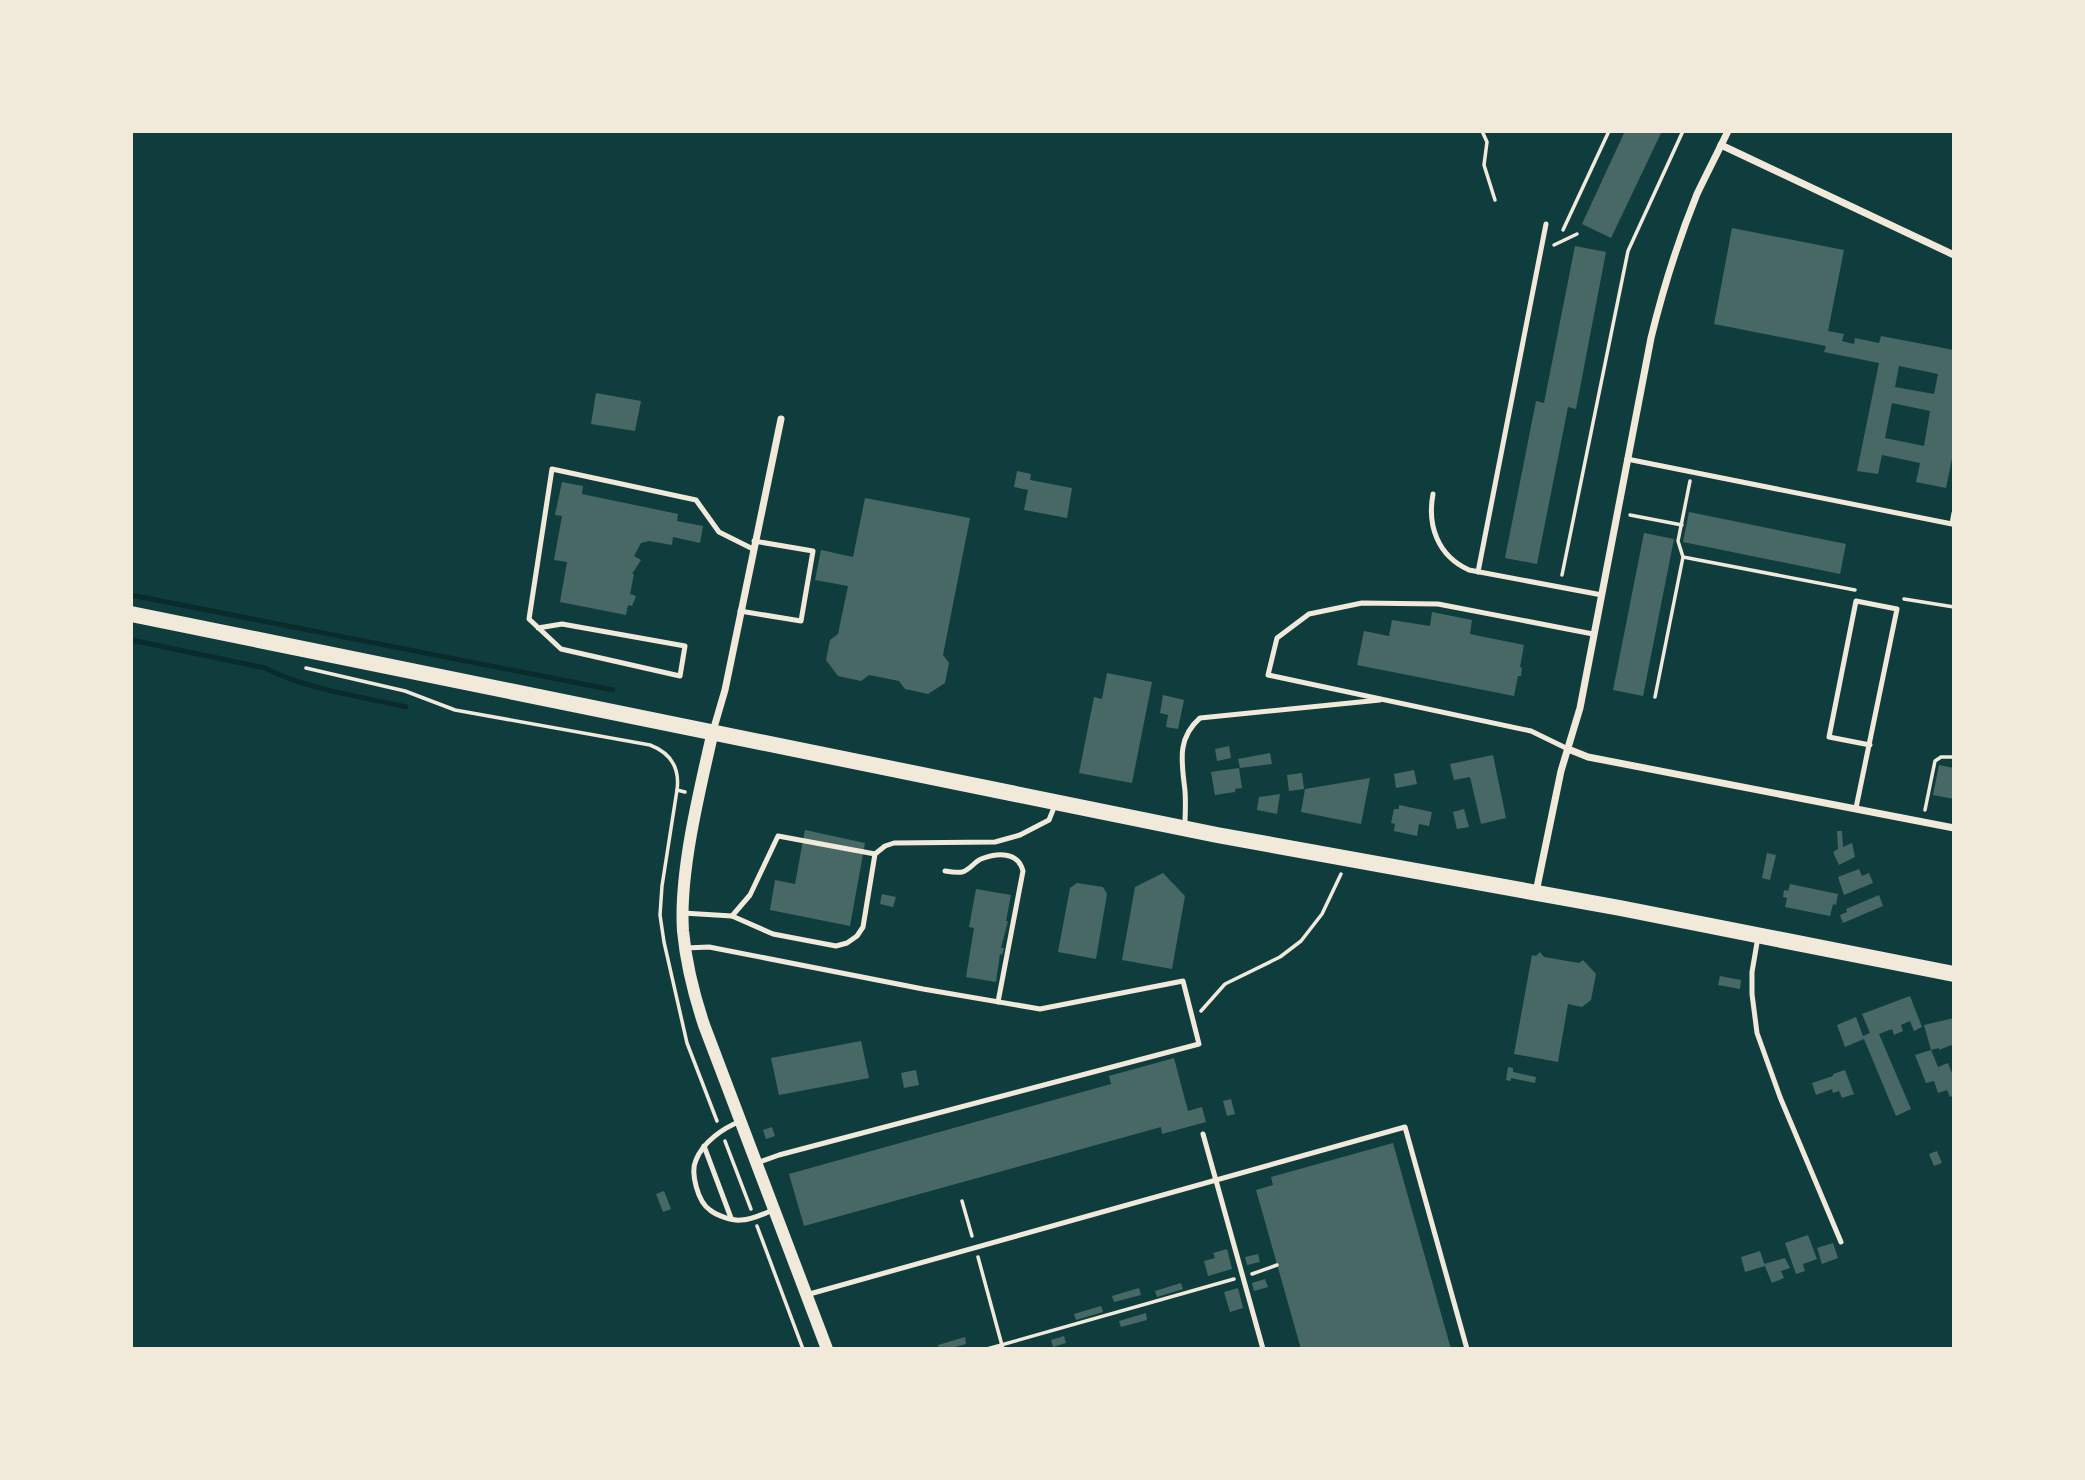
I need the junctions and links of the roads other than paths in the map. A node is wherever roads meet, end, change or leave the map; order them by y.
1 (1728, 131) edge
2 (1721, 145) junction
3 (1546, 223) dead end
4 (1954, 255) edge
5 (781, 419) dead end
6 (1628, 459) junction
7 (1433, 494) dead end
8 (1954, 513) edge
9 (754, 545) junction
10 (1478, 572) junction
11 (1602, 595) junction
12 (740, 611) junction
13 (131, 614) edge
14 (538, 628) junction
15 (1593, 634) junction
16 (1385, 700) junction
17 (713, 731) junction
18 (1870, 745) junction
19 (1568, 749) junction
20 (1056, 802) junction
21 (1857, 808) junction
22 (1954, 828) edge
23 (1185, 829) junction
24 (876, 854) junction
25 (945, 871) dead end
26 (1535, 892) junction
27 (683, 913) junction
28 (732, 916) junction
29 (1758, 936) junction
30 (685, 948) junction
31 (1954, 974) edge
32 (998, 1002) junction
33 (741, 1121) junction
34 (1203, 1134) dead end
35 (705, 1146) junction
36 (757, 1163) junction
37 (1215, 1180) junction
38 (774, 1210) junction
39 (731, 1219) junction
40 (1841, 1242) dead end
41 (806, 1294) junction
42 (827, 1349) edge
43 (1263, 1349) edge
44 (1467, 1349) edge

1 - 2 street
2 - 4 street
2 - 6 street
3 - 10 lane
5 - 9 street
6 - 8 lane
6 - 11 street
7 - 10 lane
9 - 12 street
9 - 12 lane
9 - 14 lane
10 - 11 lane
11 - 15 street
12 - 17 street
13 - 17 main road
14 - 14 lane
15 - 16 lane
15 - 19 street
16 - 19 lane
16 - 23 lane
17 - 20 main road
17 - 27 street
18 - 18 lane
18 - 21 lane
19 - 21 street
19 - 26 street
20 - 23 main road
20 - 24 lane
21 - 22 street
23 - 26 main road
24 - 28 lane
24 - 28 lane
25 - 32 lane
26 - 29 main road
27 - 28 lane
27 - 30 street
29 - 31 main road
29 - 40 lane
30 - 32 lane
30 - 33 street
32 - 36 lane
33 - 35 lane
33 - 36 street
34 - 37 lane
35 - 39 lane
35 - 39 lane
36 - 38 street
37 - 41 lane
37 - 43 lane
37 - 44 lane
38 - 39 lane
38 - 41 street
41 - 42 street

